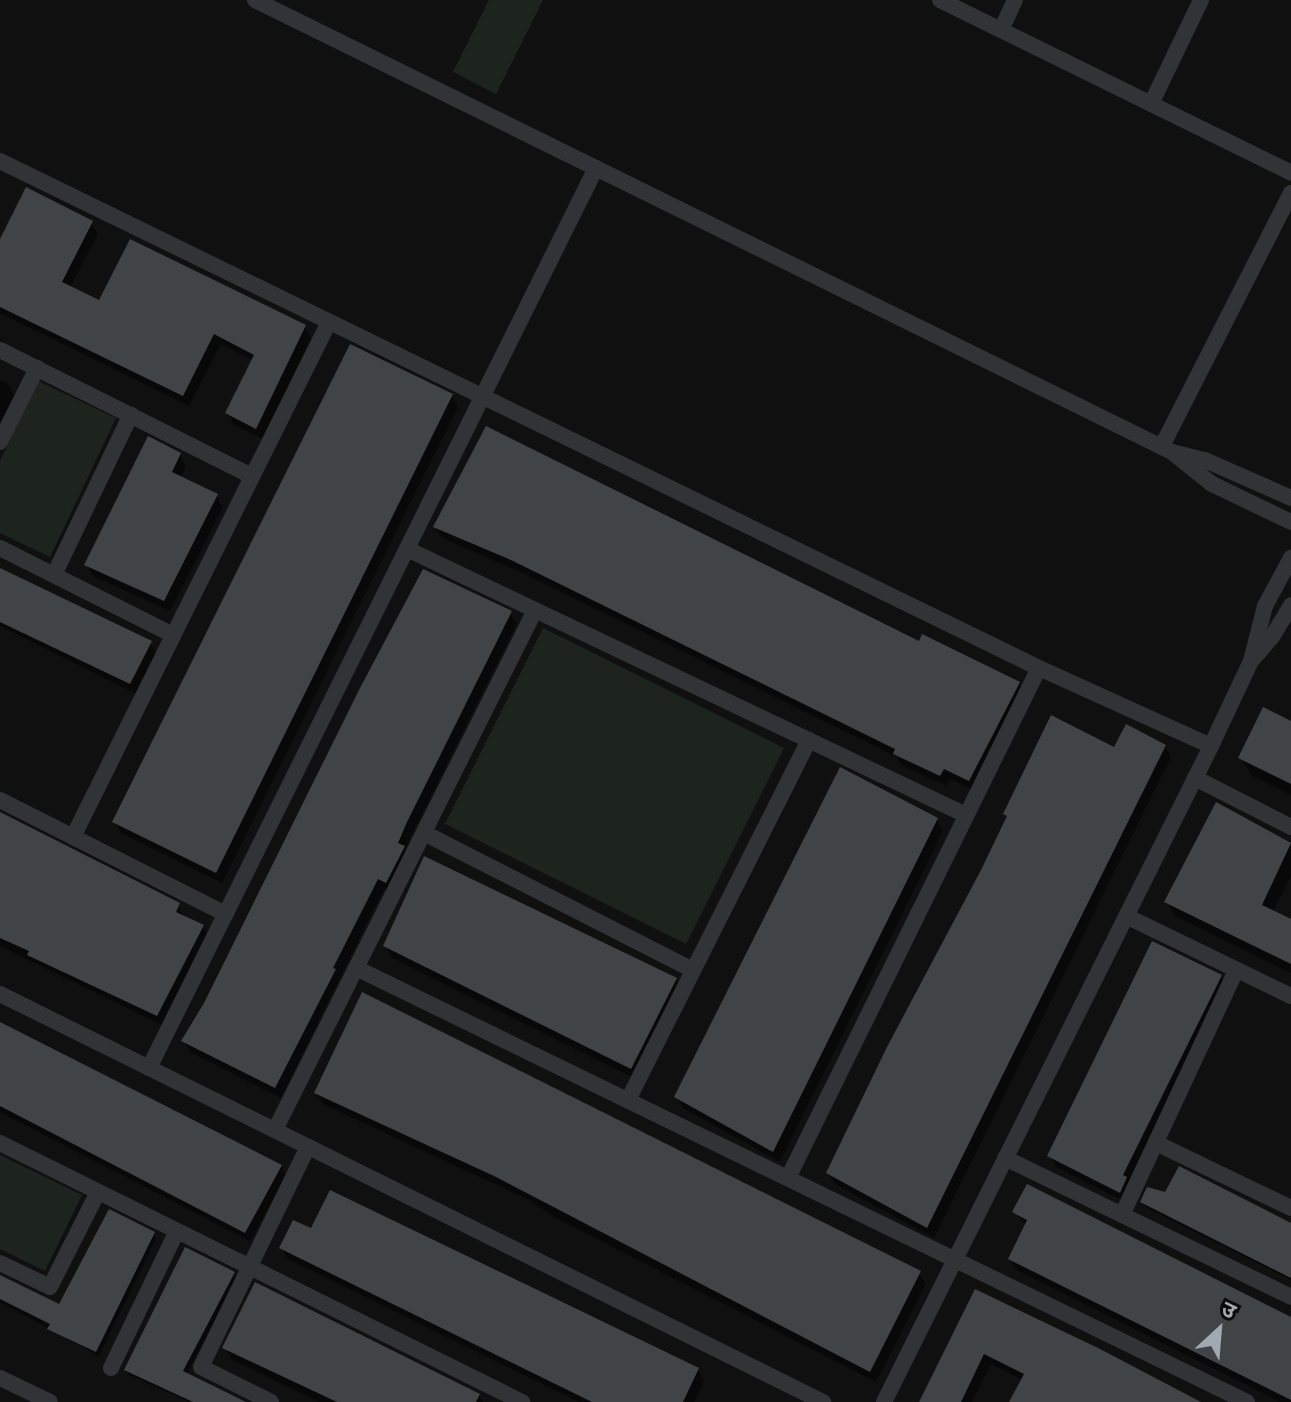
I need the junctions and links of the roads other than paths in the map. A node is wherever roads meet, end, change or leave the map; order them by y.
1 (255, 0) edge
2 (940, 0) edge
3 (1015, 0) edge
4 (1201, 0) edge
5 (1001, 30) junction
6 (1151, 104) junction
7 (0, 161) edge
8 (596, 168) junction
9 (1291, 173) edge
10 (1291, 193) edge
11 (329, 322) junction
12 (0, 350) edge
13 (37, 368) junction
14 (483, 397) junction
15 (131, 414) junction
16 (0, 442) edge
17 (1167, 449) junction
18 (252, 476) junction
19 (1291, 498) edge
20 (1291, 522) edge
21 (0, 548) edge
22 (407, 549) junction
23 (1291, 558) edge
24 (54, 575) junction
25 (1291, 605) edge
26 (535, 610) junction
27 (173, 635) junction
28 (1251, 661) junction
29 (1039, 668) junction
30 (809, 740) junction
31 (1211, 746) junction
32 (1195, 778) junction
33 (0, 800) edge
34 (966, 815) junction
35 (1291, 827) edge
36 (424, 833) junction
37 (73, 837) junction
38 (226, 914) junction
39 (1126, 916) junction
40 (356, 968) junction
41 (693, 970) junction
42 (1236, 971) junction
43 (0, 994) edge
44 (1291, 996) edge
45 (149, 1068) junction
46 (628, 1100) junction
47 (275, 1130) junction
48 (0, 1143) edge
49 (1156, 1143) junction
50 (308, 1147) junction
51 (1005, 1158) junction
52 (788, 1178) junction
53 (98, 1192) junction
54 (1291, 1208) edge
55 (1122, 1215) junction
56 (177, 1231) junction
57 (955, 1260) junction
58 (0, 1263) edge
59 (250, 1267) junction
60 (1291, 1297) edge
61 (111, 1368) dead end
62 (0, 1378) edge
63 (490, 1386) junction
64 (50, 1402) edge
65 (271, 1402) edge
66 (482, 1402) edge
67 (522, 1402) edge
68 (823, 1402) edge
69 (884, 1402) edge
70 (1247, 1402) edge

1 - 8 street
2 - 5 street
3 - 5 street
4 - 6 street
5 - 6 street
6 - 9 street
7 - 11 street
8 - 14 street
8 - 17 street
10 - 17 street
11 - 14 street
11 - 18 street
12 - 13 street
13 - 15 street
13 - 16 street
14 - 22 street
14 - 29 street
15 - 18 street
15 - 24 street
17 - 19 street
17 - 20 street
18 - 27 street
21 - 24 street
22 - 26 street
22 - 38 street
23 - 28 street
24 - 27 street
25 - 28 street
26 - 30 street
26 - 36 street
27 - 37 street
28 - 31 street
29 - 31 street
29 - 34 street
30 - 34 street
30 - 41 street
31 - 32 street
32 - 35 street
32 - 39 street
33 - 37 street
34 - 52 street
36 - 40 street
36 - 41 street
37 - 38 street
38 - 45 street
39 - 42 street
39 - 51 street
40 - 46 street
40 - 47 street
41 - 46 street
42 - 44 street
42 - 49 street
43 - 45 street
45 - 47 street
46 - 52 street
47 - 50 street
48 - 53 street
49 - 54 street
49 - 55 street
50 - 59 street
50 - 68 street
51 - 55 street
51 - 57 street
52 - 57 street
53 - 56 street
53 - 58 street
55 - 60 street
56 - 59 street
56 - 61 street
57 - 69 street
57 - 70 street
59 - 63 street
59 - 65 street
62 - 64 street
63 - 66 street
63 - 67 street

